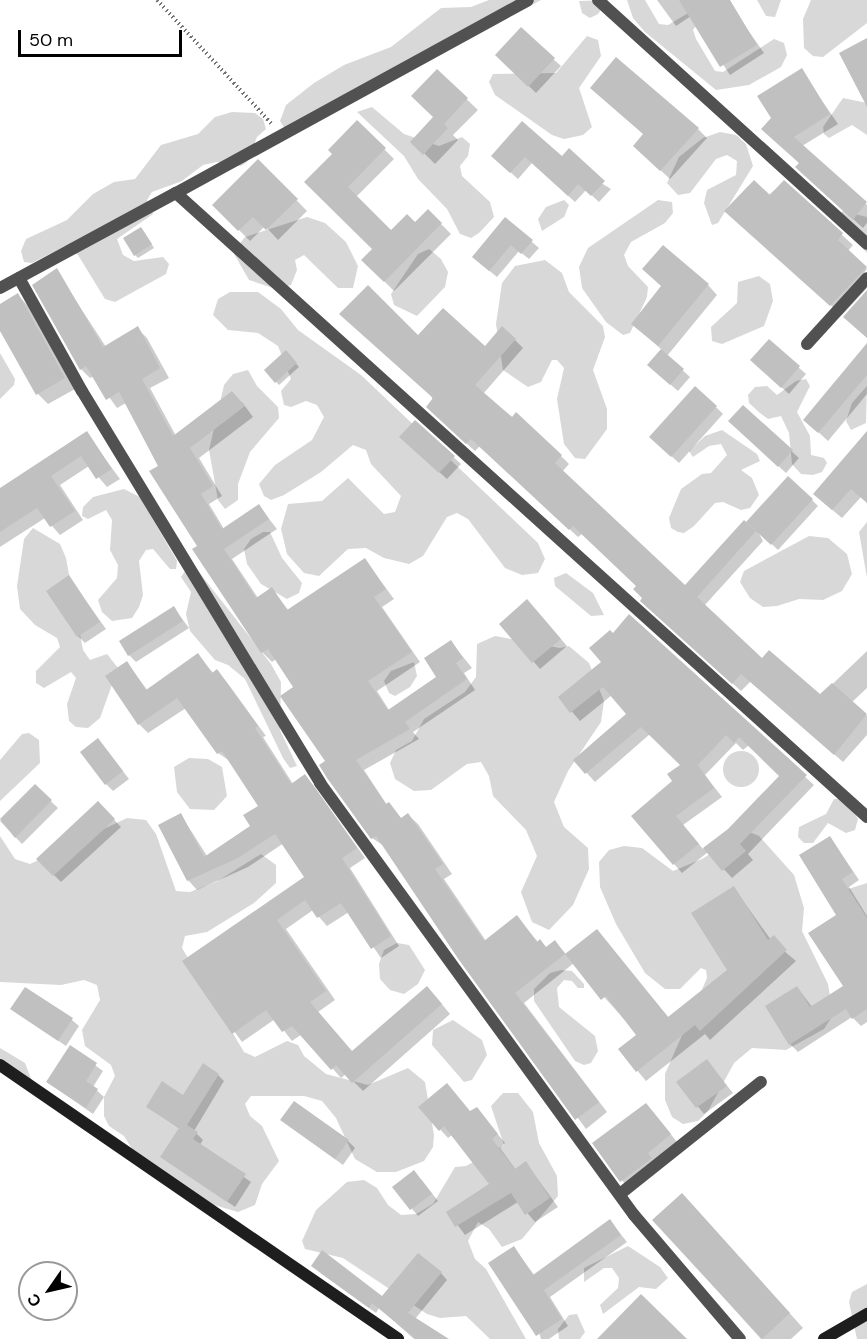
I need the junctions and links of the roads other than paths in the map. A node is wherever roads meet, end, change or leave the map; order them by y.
1 (528, 0) edge
2 (598, 0) edge
3 (176, 193) junction
4 (867, 244) edge
5 (19, 278) junction
6 (867, 278) edge
7 (0, 288) edge
8 (807, 344) dead end
9 (867, 817) edge
10 (0, 1065) edge
11 (761, 1082) dead end
12 (620, 1194) junction
13 (867, 1314) edge
14 (398, 1339) edge
15 (740, 1339) edge
16 (824, 1339) edge

1 - 3 lane
2 - 4 lane
3 - 5 lane
3 - 9 lane
5 - 7 lane
5 - 12 lane
6 - 8 lane
10 - 14 main road
11 - 12 lane
12 - 15 lane
13 - 16 main road

